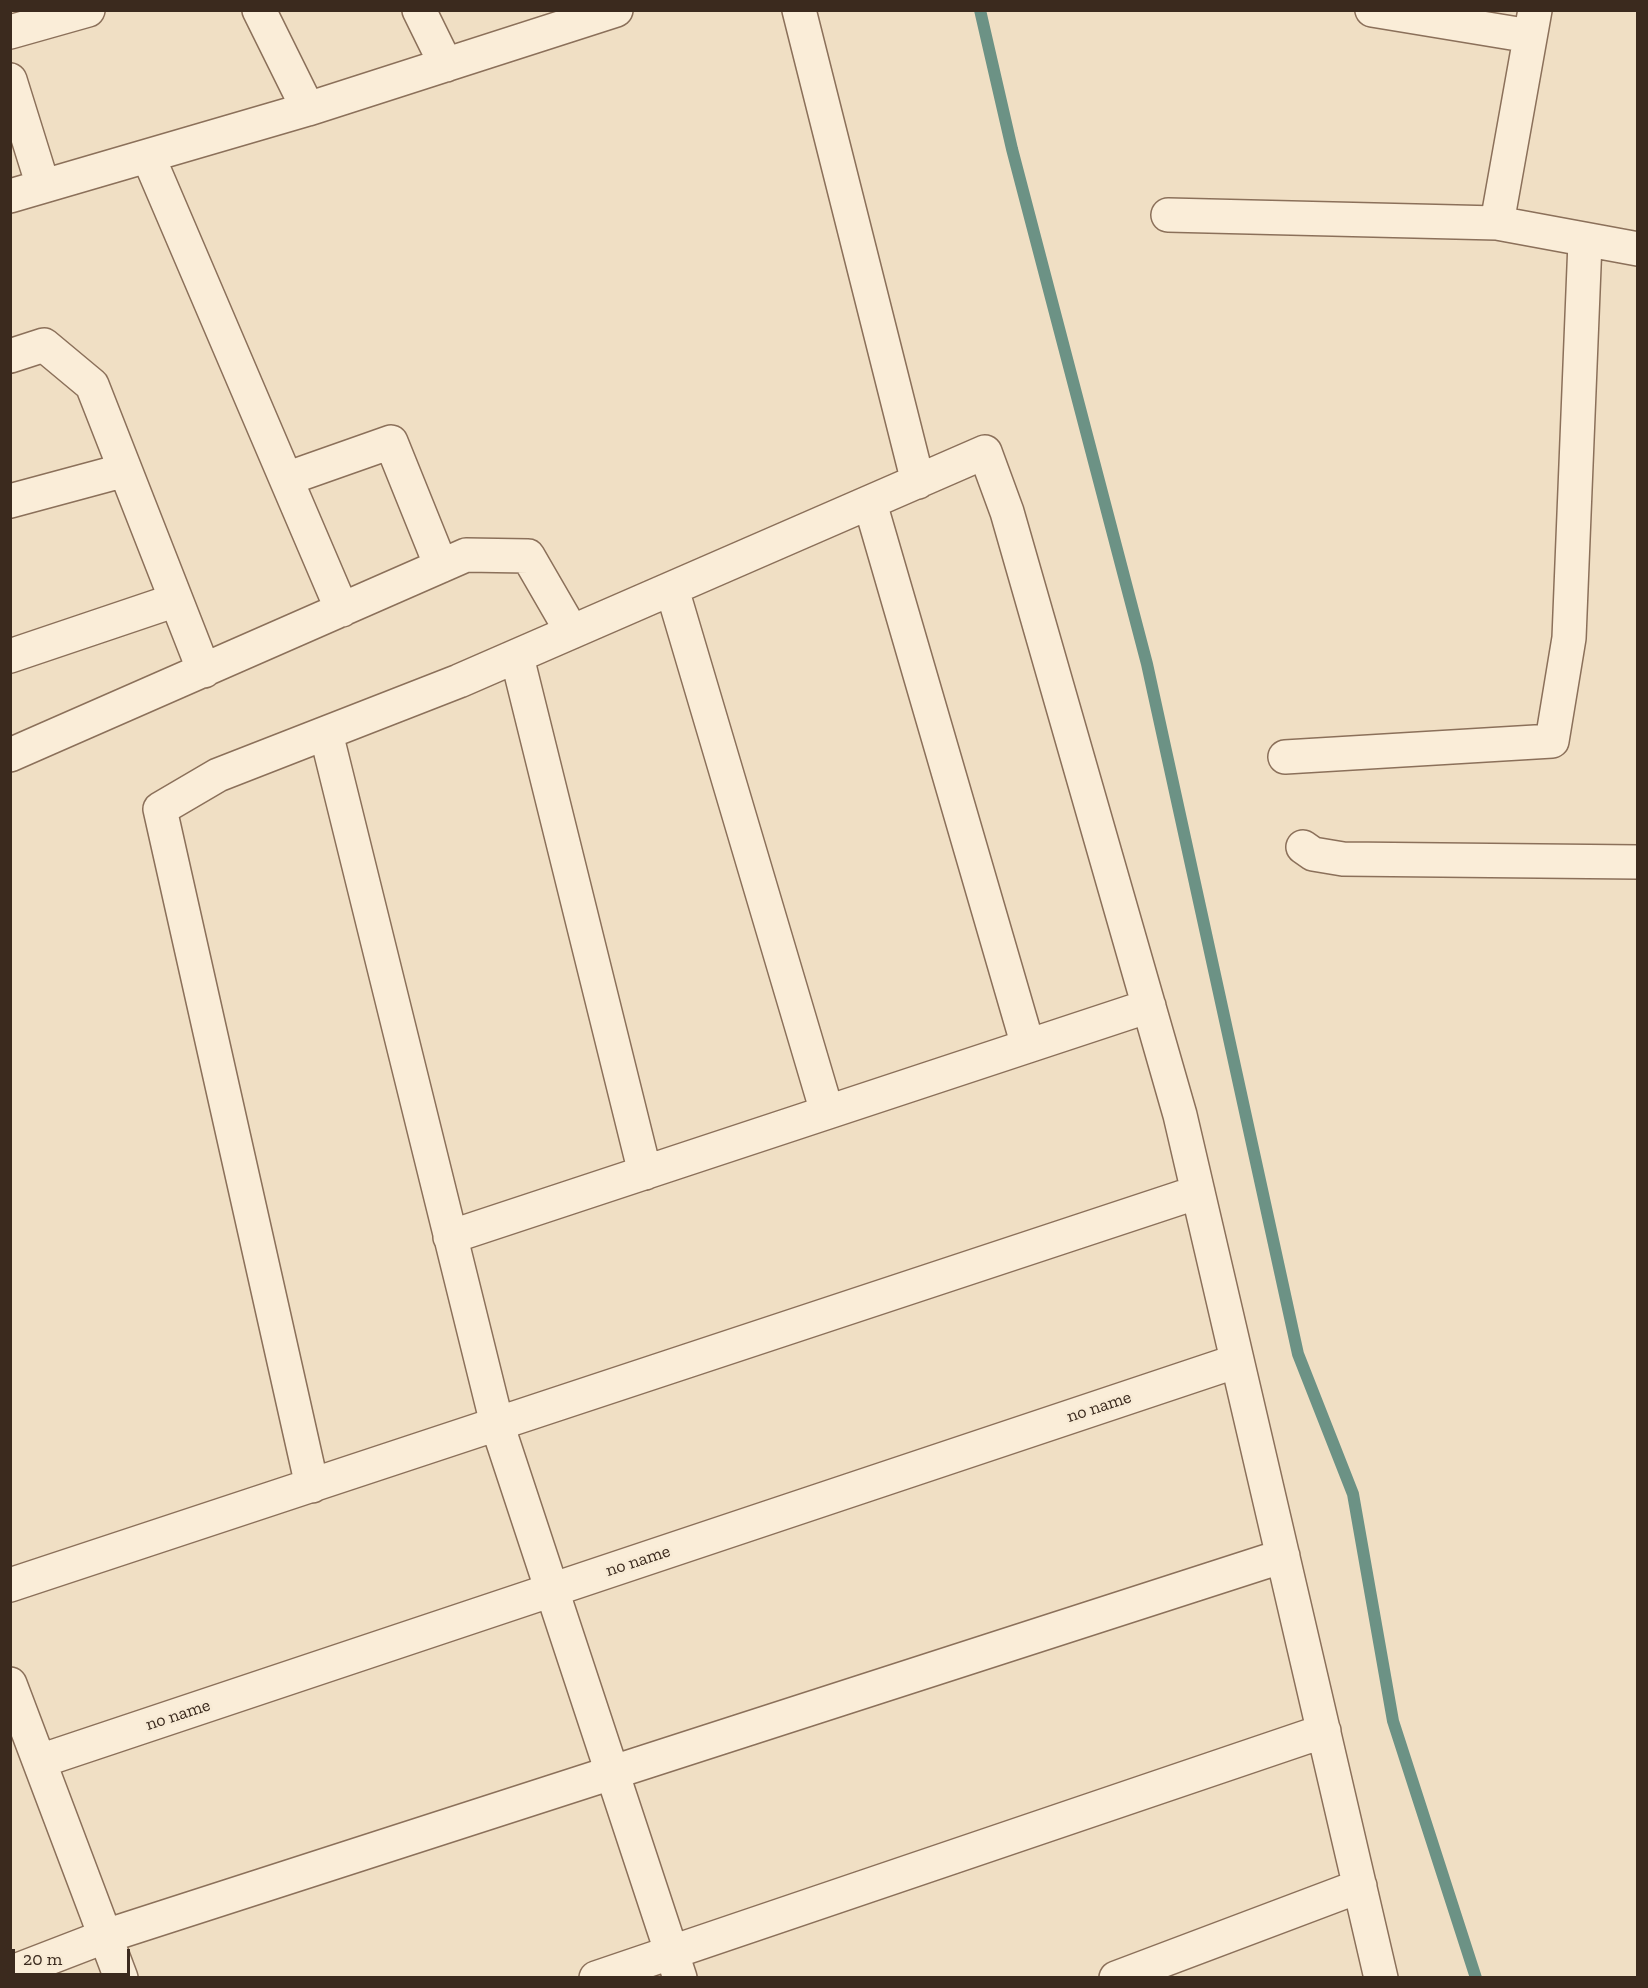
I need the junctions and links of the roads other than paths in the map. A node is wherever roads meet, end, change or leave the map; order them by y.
1 (87, 10) edge
2 (260, 10) edge
3 (419, 10) edge
4 (616, 10) edge
5 (799, 10) edge
6 (1372, 10) edge
7 (1533, 23) edge
8 (10, 32) edge
9 (446, 65) junction
10 (10, 80) edge
11 (308, 109) junction
12 (148, 156) junction
13 (44, 186) junction
14 (10, 196) edge
15 (1168, 215) dead end
16 (1497, 223) junction
17 (1585, 242) junction
18 (1638, 249) edge
19 (10, 356) edge
20 (125, 470) junction
21 (286, 479) junction
22 (918, 482) junction
23 (10, 501) edge
24 (870, 503) junction
25 (441, 566) junction
26 (672, 589) junction
27 (176, 600) junction
28 (342, 610) junction
29 (572, 632) junction
30 (10, 656) edge
31 (517, 657) junction
32 (204, 671) junction
33 (326, 733) junction
34 (10, 755) edge
35 (1285, 757) dead end
36 (1303, 847) dead end
37 (1638, 862) edge
38 (1149, 1006) junction
39 (1028, 1046) junction
40 (827, 1112) junction
41 (645, 1173) junction
42 (1198, 1192) junction
43 (450, 1237) junction
44 (1237, 1361) junction
45 (497, 1424) junction
46 (312, 1486) junction
47 (1283, 1556) junction
48 (10, 1585) edge
49 (551, 1590) junction
50 (10, 1684) edge
51 (1324, 1731) junction
52 (40, 1761) junction
53 (611, 1773) junction
54 (1360, 1886) junction
55 (106, 1936) junction
56 (676, 1964) edge
57 (10, 1973) edge
58 (121, 1977) edge
59 (596, 1977) edge
60 (1116, 1977) edge
61 (1381, 1977) edge

1 - 8 street
2 - 11 street
3 - 9 street
4 - 9 street
5 - 22 street
6 - 7 street
7 - 16 street
9 - 11 street
10 - 13 street
11 - 12 street
12 - 13 street
12 - 21 street
13 - 14 street
15 - 16 street
16 - 17 street
17 - 18 street
17 - 35 street
19 - 20 street
20 - 23 street
20 - 27 street
21 - 25 street
21 - 28 street
22 - 24 street
22 - 38 street
24 - 26 street
24 - 39 street
25 - 28 street
25 - 29 street
26 - 29 street
26 - 40 street
27 - 30 street
27 - 32 street
28 - 32 street
29 - 31 street
31 - 33 street
31 - 41 street
32 - 34 street
33 - 43 street
33 - 46 street
36 - 37 street
38 - 39 street
38 - 42 street
39 - 40 street
40 - 41 street
41 - 43 street
42 - 44 street
42 - 45 street
43 - 45 street
44 - 47 street
44 - 49 street, no name
45 - 46 street
45 - 49 street
46 - 48 street
47 - 51 street
47 - 53 street
49 - 52 street, no name
49 - 53 street
50 - 52 street
51 - 54 street
51 - 56 street
52 - 55 street
53 - 55 street
53 - 56 street
54 - 60 street
54 - 61 street
55 - 57 street
55 - 58 street
56 - 59 street

